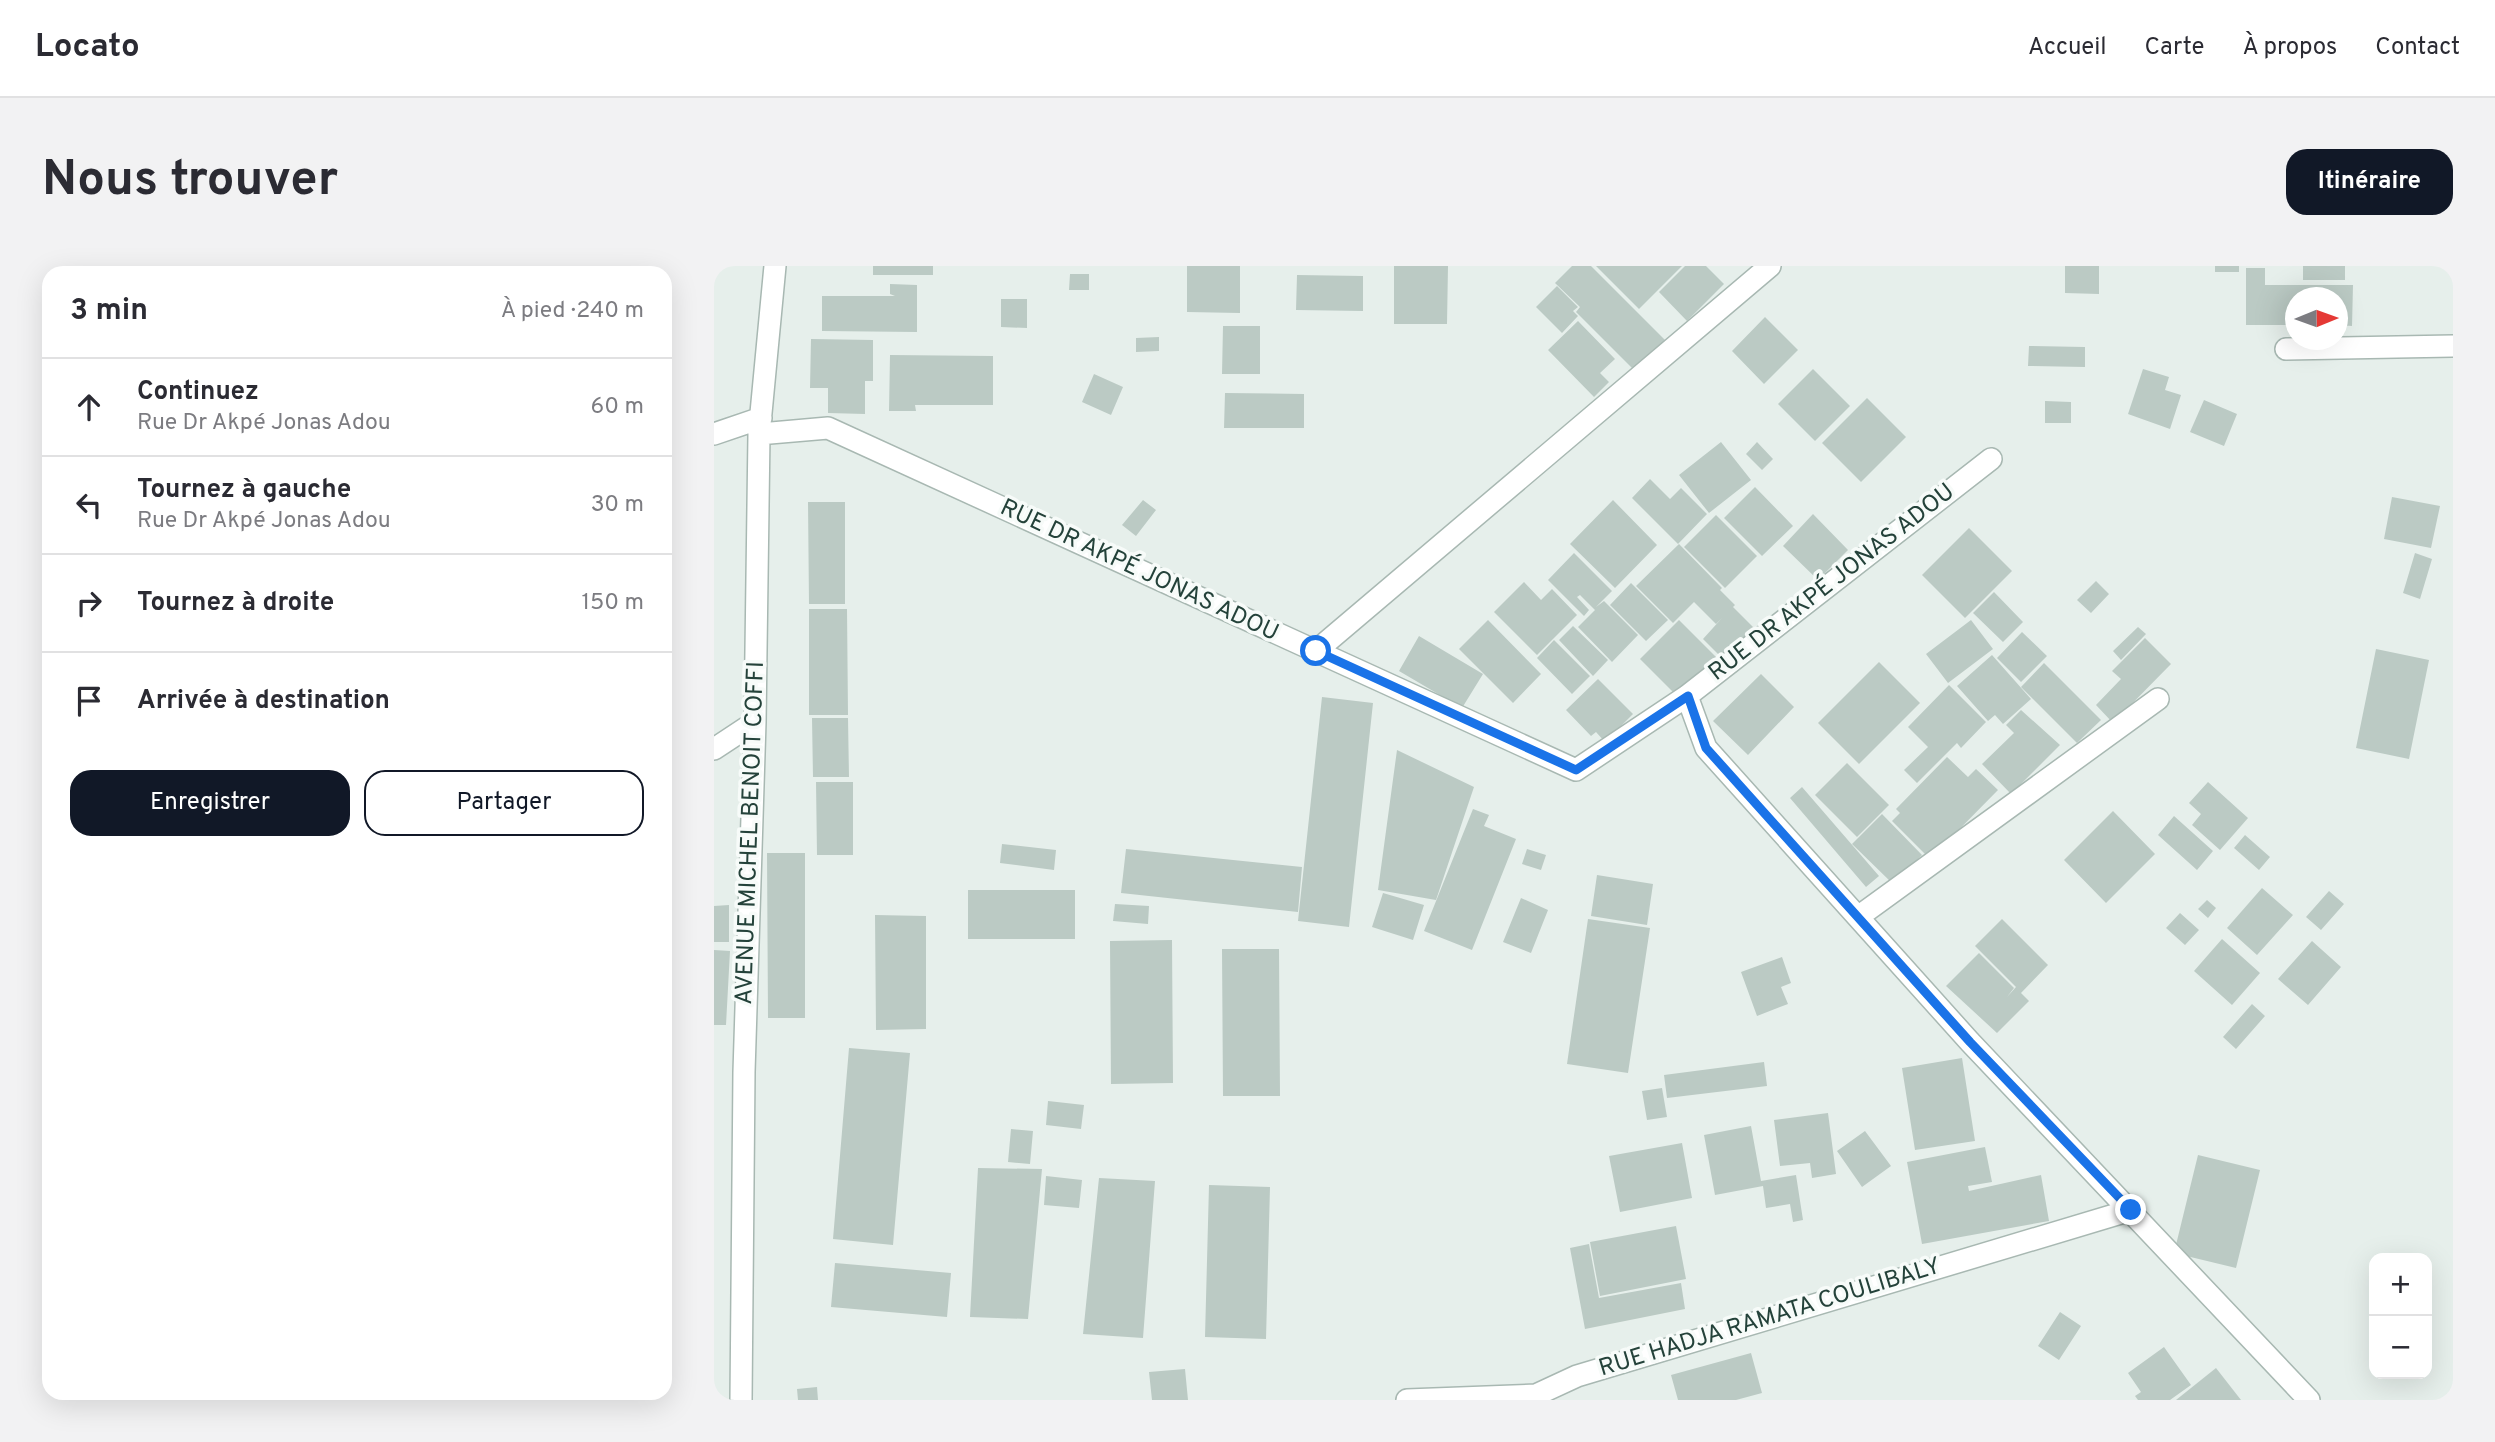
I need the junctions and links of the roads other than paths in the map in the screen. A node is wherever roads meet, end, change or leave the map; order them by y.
1 (775, 266) edge
2 (1770, 266) edge
3 (2453, 346) edge
4 (2348, 348) edge
5 (760, 426) junction
6 (714, 434) edge
7 (1991, 459) dead end
8 (1316, 651) junction
9 (1688, 696) junction
10 (2158, 699) dead end
11 (755, 722) junction
12 (714, 749) edge
13 (1858, 917) junction
14 (2131, 1210) junction
15 (741, 1400) edge
16 (1407, 1400) edge
17 (2309, 1400) edge

1 - 5 street, AVENUE MICHEL BENOIT COFFI
2 - 8 street
3 - 4 street
5 - 6 street, RUE DR AKPÉ JONAS ADOU
5 - 8 street, RUE DR AKPÉ JONAS ADOU
5 - 11 street, AVENUE MICHEL BENOIT COFFI
7 - 9 street, RUE DR AKPÉ JONAS ADOU
8 - 9 street, RUE DR AKPÉ JONAS ADOU
9 - 13 street
10 - 13 street
11 - 12 street
11 - 15 street, AVENUE MICHEL BENOIT COFFI
13 - 14 street
14 - 16 street, RUE HADJA RAMATA COULIBALY
14 - 17 street

